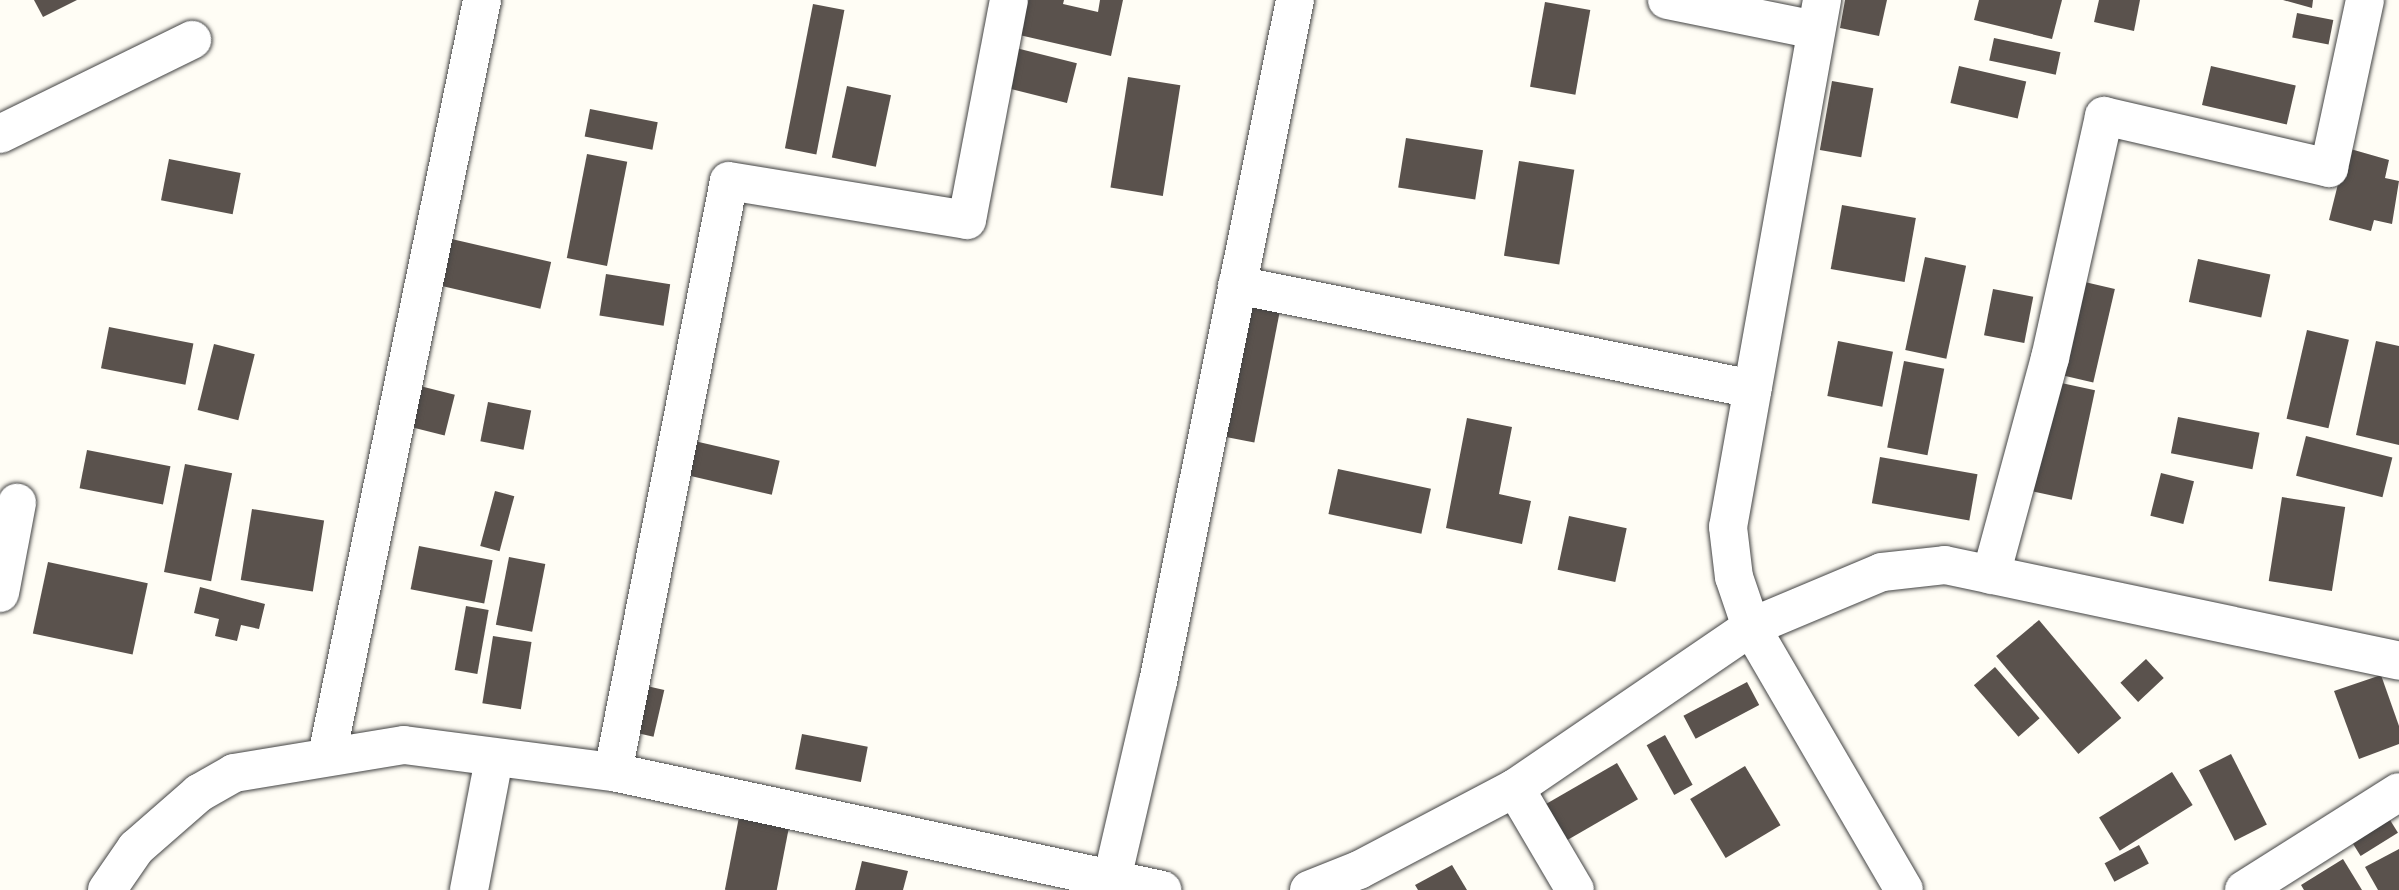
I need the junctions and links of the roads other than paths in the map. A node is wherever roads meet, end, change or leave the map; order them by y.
1 (482, 0) edge
2 (1009, 0) edge
3 (1295, 0) edge
4 (1667, 0) edge
5 (2365, 0) edge
6 (1819, 15) edge
7 (192, 40) dead end
8 (0, 134) edge
9 (1237, 285) junction
10 (1753, 389) junction
11 (17, 503) dead end
12 (1991, 575) junction
13 (0, 593) edge
14 (1751, 627) junction
15 (2399, 661) edge
16 (327, 756) junction
17 (494, 759) junction
18 (613, 772) junction
19 (1515, 788) junction
20 (2399, 792) edge
21 (1112, 879) junction
22 (107, 890) edge
23 (469, 890) edge
24 (1162, 890) edge
25 (1309, 890) edge
26 (1575, 890) edge
27 (1904, 890) edge
28 (2244, 890) edge

1 - 16 street
2 - 18 street
3 - 9 street
4 - 6 street
5 - 12 street
6 - 10 street
7 - 8 street
9 - 10 street
9 - 21 street
10 - 14 street
11 - 13 street
12 - 14 street
12 - 15 street
14 - 19 street
14 - 27 street
16 - 17 street
16 - 22 street
17 - 18 street
17 - 23 street
18 - 21 street
19 - 25 street
19 - 26 street
20 - 28 street
21 - 24 street

